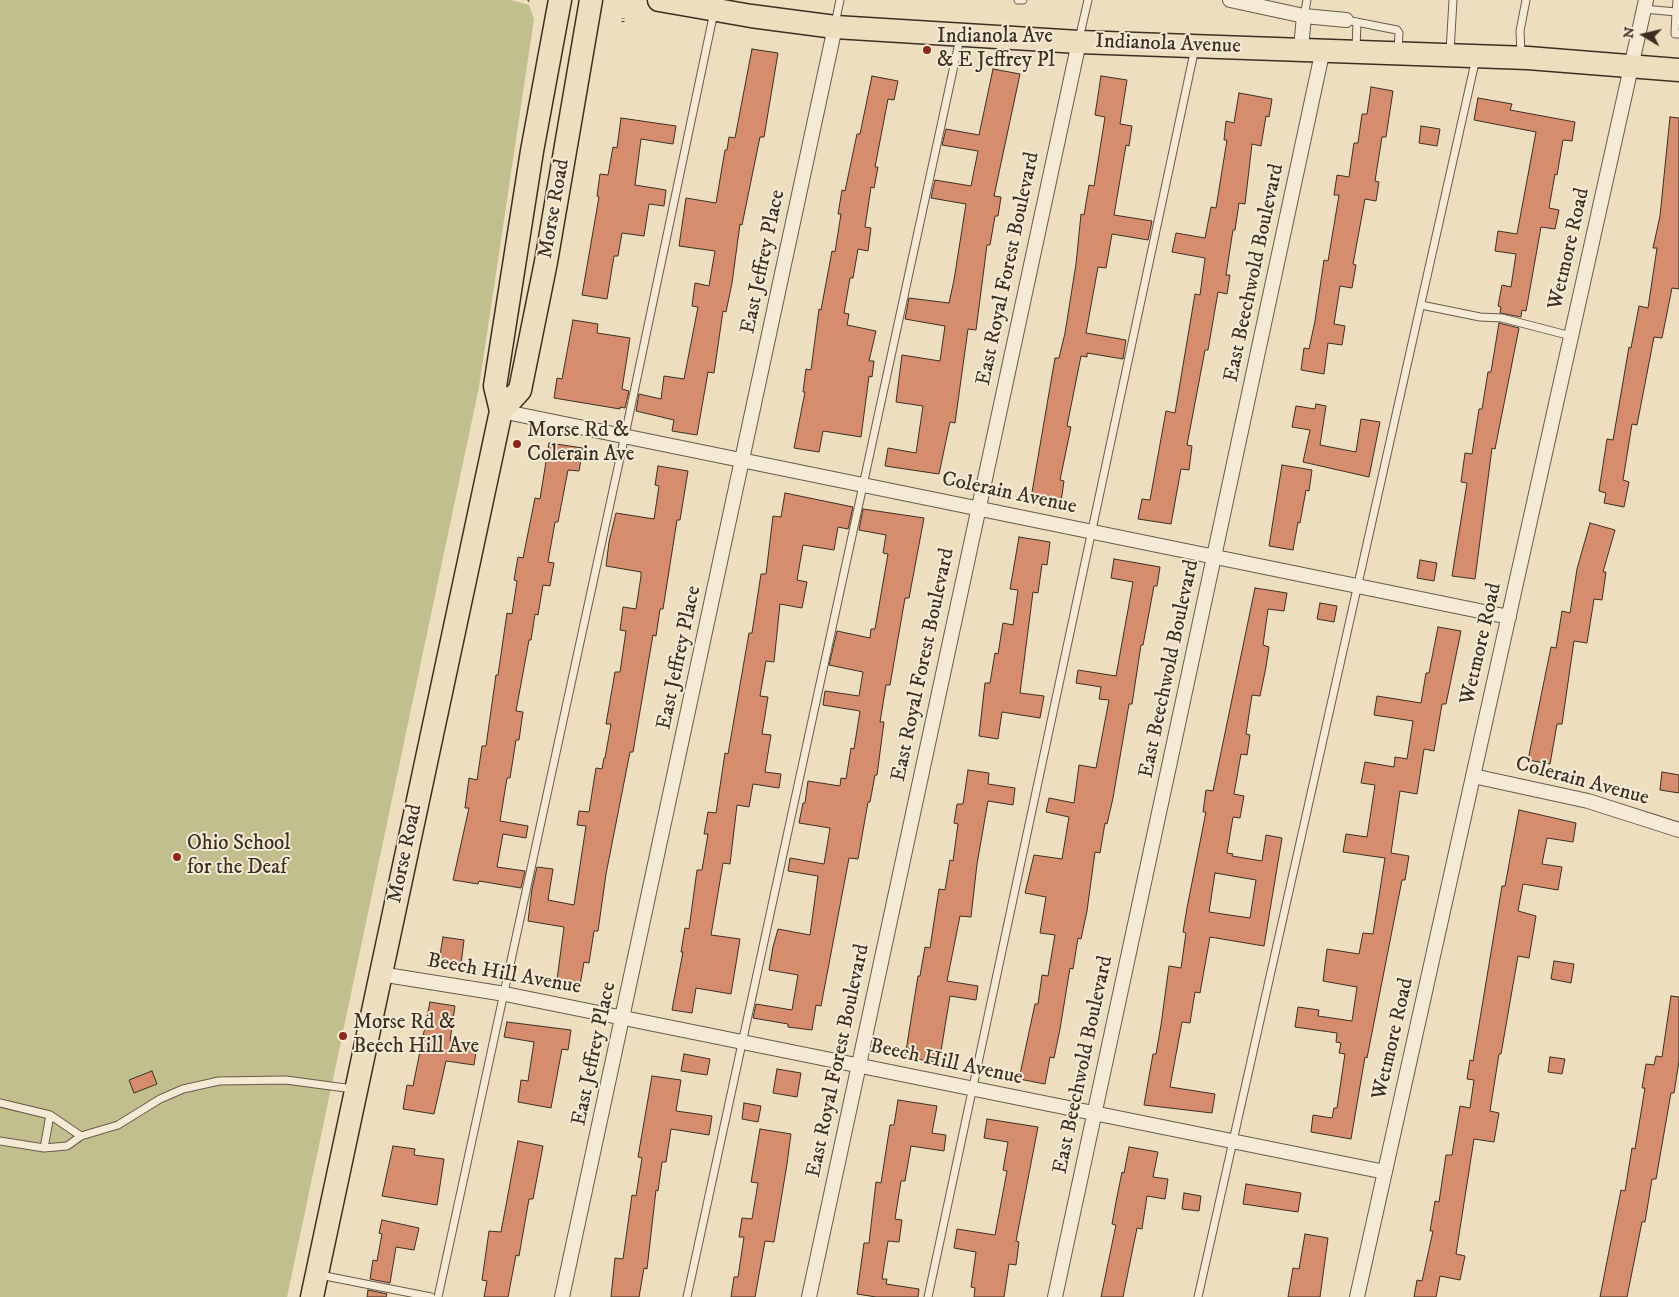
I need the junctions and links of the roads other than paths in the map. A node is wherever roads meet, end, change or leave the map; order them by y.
1 (560, 0) edge
2 (591, 0) edge
3 (659, 0) edge
4 (840, 0) edge
5 (1018, 0) edge
6 (1023, 0) edge
7 (1088, 0) edge
8 (1230, 0) edge
9 (1308, 0) edge
10 (1453, 0) edge
11 (1526, 0) edge
12 (1677, 0) edge
13 (1645, 5) edge
14 (714, 10) junction
15 (1676, 12) junction
16 (1304, 16) junction
17 (1352, 21) junction
18 (835, 27) junction
19 (1679, 34) edge
20 (960, 35) junction
21 (1079, 42) junction
22 (1196, 45) junction
23 (1301, 48) junction
24 (1324, 49) junction
25 (1356, 51) junction
26 (1398, 53) junction
27 (1450, 55) junction
28 (1477, 56) junction
29 (1521, 58) junction
30 (1631, 66) junction
31 (1679, 70) edge
32 (1420, 305) junction
33 (1571, 336) junction
34 (501, 411) junction
35 (625, 436) junction
36 (743, 460) junction
37 (863, 484) junction
38 (978, 508) junction
39 (1091, 531) junction
40 (1214, 556) junction
41 (1358, 586) junction
42 (1509, 617) junction
43 (1473, 776) junction
44 (1679, 830) edge
45 (380, 974) junction
46 (505, 994) junction
47 (624, 1018) junction
48 (742, 1042) junction
49 (858, 1065) junction
50 (972, 1088) junction
51 (356, 1089) junction
52 (0, 1104) edge
53 (1094, 1113) junction
54 (50, 1115) junction
55 (81, 1136) junction
56 (0, 1141) edge
57 (1233, 1142) junction
58 (44, 1148) junction
59 (1385, 1172) junction
60 (317, 1274) junction
61 (312, 1297) edge
62 (430, 1297) edge
63 (438, 1297) edge
64 (562, 1297) edge
65 (687, 1297) edge
66 (809, 1297) edge
67 (928, 1297) edge
68 (1055, 1297) edge
69 (1198, 1297) edge
70 (1357, 1297) edge

1 - 34 main road, Morse Road
2 - 34 main road, Morse Road
3 - 14 main road, Indianola Avenue
4 - 18 lane
5 - 6 lane
7 - 21 lane
8 - 16 street
9 - 16 lane
10 - 27 lane
11 - 29 lane
12 - 15 lane
13 - 15 lane
13 - 30 street, Wetmore Road
14 - 18 main road, Indianola Avenue
14 - 35 lane
15 - 19 lane
16 - 17 street
16 - 23 street
17 - 25 lane
17 - 26 lane
18 - 20 main road, Indianola Avenue
18 - 36 street, East Jeffrey Place
20 - 21 main road, Indianola Avenue
20 - 37 lane
21 - 22 main road, Indianola Avenue
21 - 38 street, East Royal Forest Boulevard
22 - 23 main road, Indianola Avenue
22 - 39 lane
23 - 24 main road, Indianola Avenue
24 - 25 main road, Indianola Avenue
24 - 40 street, East Beechwold Boulevard
25 - 26 main road, Indianola Avenue
26 - 27 main road, Indianola Avenue
27 - 28 main road, Indianola Avenue
28 - 29 main road, Indianola Avenue
28 - 32 lane
29 - 30 main road, Indianola Avenue
30 - 31 main road, Indianola Avenue
30 - 33 street, Wetmore Road
32 - 33 lane
32 - 41 lane
33 - 42 street, Wetmore Road
34 - 35 street, Colerain Avenue
34 - 45 main road, Morse Road
35 - 36 street, Colerain Avenue
35 - 46 lane
36 - 37 street, Colerain Avenue
36 - 47 street, East Jeffrey Place
37 - 38 street, Colerain Avenue
37 - 48 lane
38 - 39 street, Colerain Avenue
38 - 49 street, East Royal Forest Boulevard
39 - 40 street, Colerain Avenue
39 - 50 lane
40 - 41 street, Colerain Avenue
40 - 53 street, East Beechwold Boulevard
41 - 42 street, Colerain Avenue
41 - 57 lane
42 - 43 street, Wetmore Road
43 - 44 street, Colerain Avenue
43 - 59 street, Wetmore Road
45 - 46 street, Beech Hill Avenue
45 - 51 main road, Morse Road
46 - 47 street, Beech Hill Avenue
46 - 63 lane
47 - 48 street, Beech Hill Avenue
47 - 64 street, East Jeffrey Place
48 - 49 street, Beech Hill Avenue
48 - 65 lane
49 - 50 street, Beech Hill Avenue
49 - 66 street, East Royal Forest Boulevard
50 - 53 street, Beech Hill Avenue
50 - 67 lane
51 - 55 lane
51 - 60 main road, Morse Road
52 - 54 lane
53 - 57 street, Beech Hill Avenue
53 - 68 street, East Beechwold Boulevard
54 - 55 lane
54 - 58 lane
55 - 58 lane
56 - 58 lane
57 - 59 street, Beech Hill Avenue
57 - 69 lane
59 - 70 street, Wetmore Road
60 - 61 main road, Morse Road
60 - 62 lane

